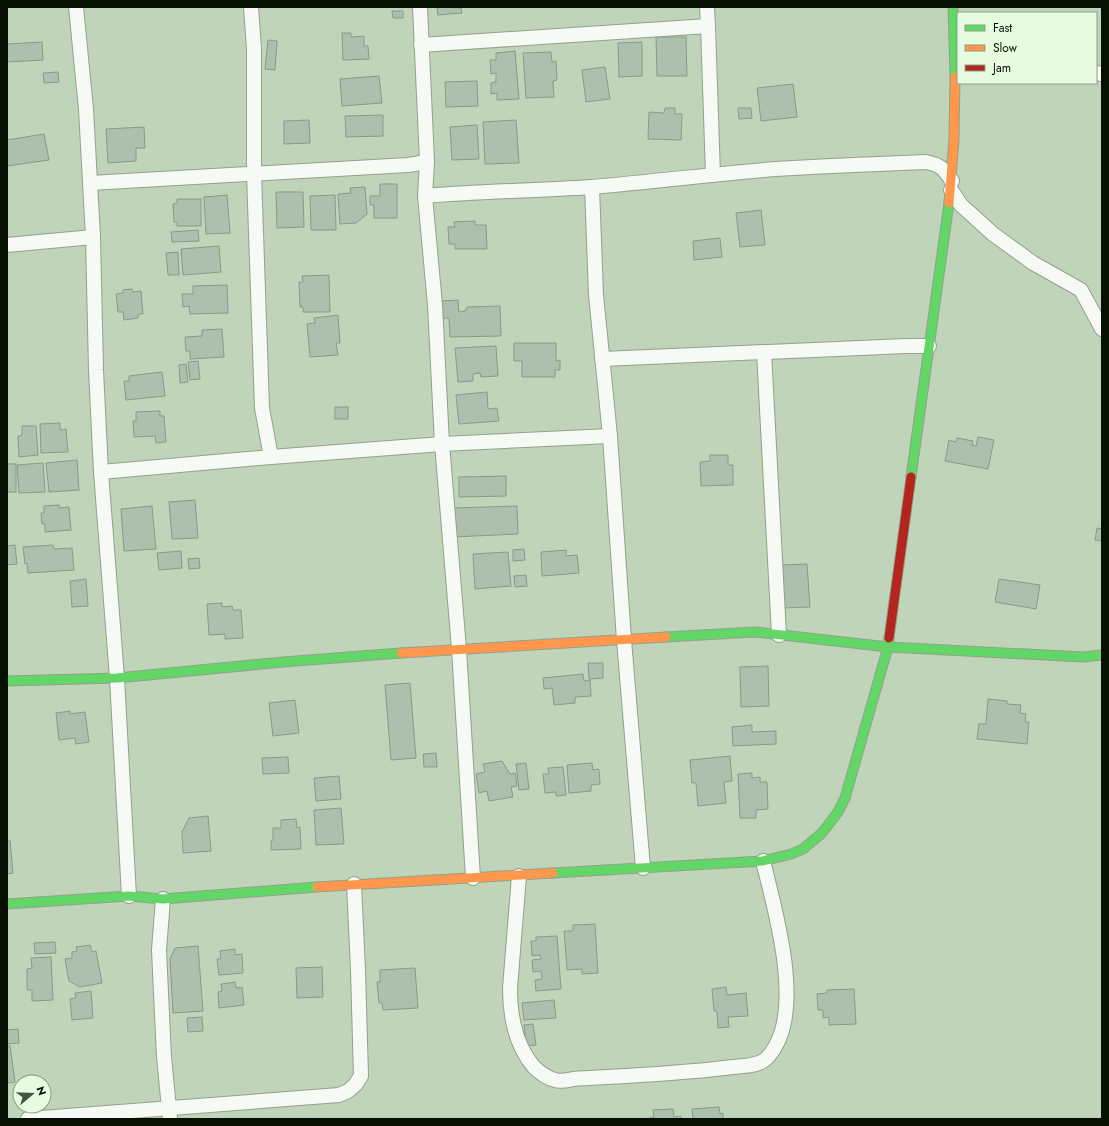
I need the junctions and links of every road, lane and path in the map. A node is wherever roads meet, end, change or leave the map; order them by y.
1 (76, 7) edge
2 (251, 7) edge
3 (420, 7) edge
4 (707, 7) edge
5 (953, 7) edge
6 (708, 26) junction
7 (421, 45) junction
8 (957, 63) edge
9 (427, 162) junction
10 (254, 174) junction
11 (713, 175) junction
12 (90, 183) junction
13 (951, 185) junction
14 (592, 187) junction
15 (425, 196) junction
16 (93, 237) junction
17 (7, 245) edge
18 (1102, 329) edge
19 (929, 346) junction
20 (764, 352) junction
21 (602, 359) junction
22 (610, 436) junction
23 (442, 444) junction
24 (271, 457) junction
25 (101, 472) junction
26 (779, 635) junction
27 (624, 640) junction
28 (888, 647) junction
29 (459, 649) junction
30 (1102, 655) edge
31 (117, 678) junction
32 (7, 681) edge
33 (764, 861) junction
34 (643, 868) junction
35 (518, 876) junction
36 (473, 878) junction
37 (354, 884) junction
38 (129, 896) junction
39 (163, 899) junction
40 (7, 904) edge
41 (170, 1114) edge
42 (28, 1119) edge

1 - 12 street
2 - 10 street
3 - 7 street
4 - 6 street
5 - 8 street
6 - 7 street
6 - 11 street
7 - 9 street
8 - 13 street
9 - 10 street
9 - 15 street
10 - 12 street
10 - 24 street
11 - 13 street
11 - 14 street
12 - 16 street
13 - 18 street
13 - 19 street
14 - 15 street
14 - 21 street
15 - 23 street
16 - 17 street
16 - 25 street
19 - 20 street
19 - 28 street
20 - 21 street
20 - 26 street
21 - 22 street
22 - 23 street
22 - 27 street
23 - 24 street
23 - 29 street
24 - 25 street
25 - 31 street
26 - 27 street
26 - 28 street
27 - 29 street
27 - 34 street
28 - 30 street
28 - 33 street
29 - 31 street
29 - 36 street
31 - 32 street
31 - 38 street
33 - 34 street
33 - 35 street
34 - 35 street
35 - 36 street
36 - 37 street
37 - 39 street
37 - 41 street
38 - 39 street
38 - 40 street
39 - 41 street
41 - 42 street

